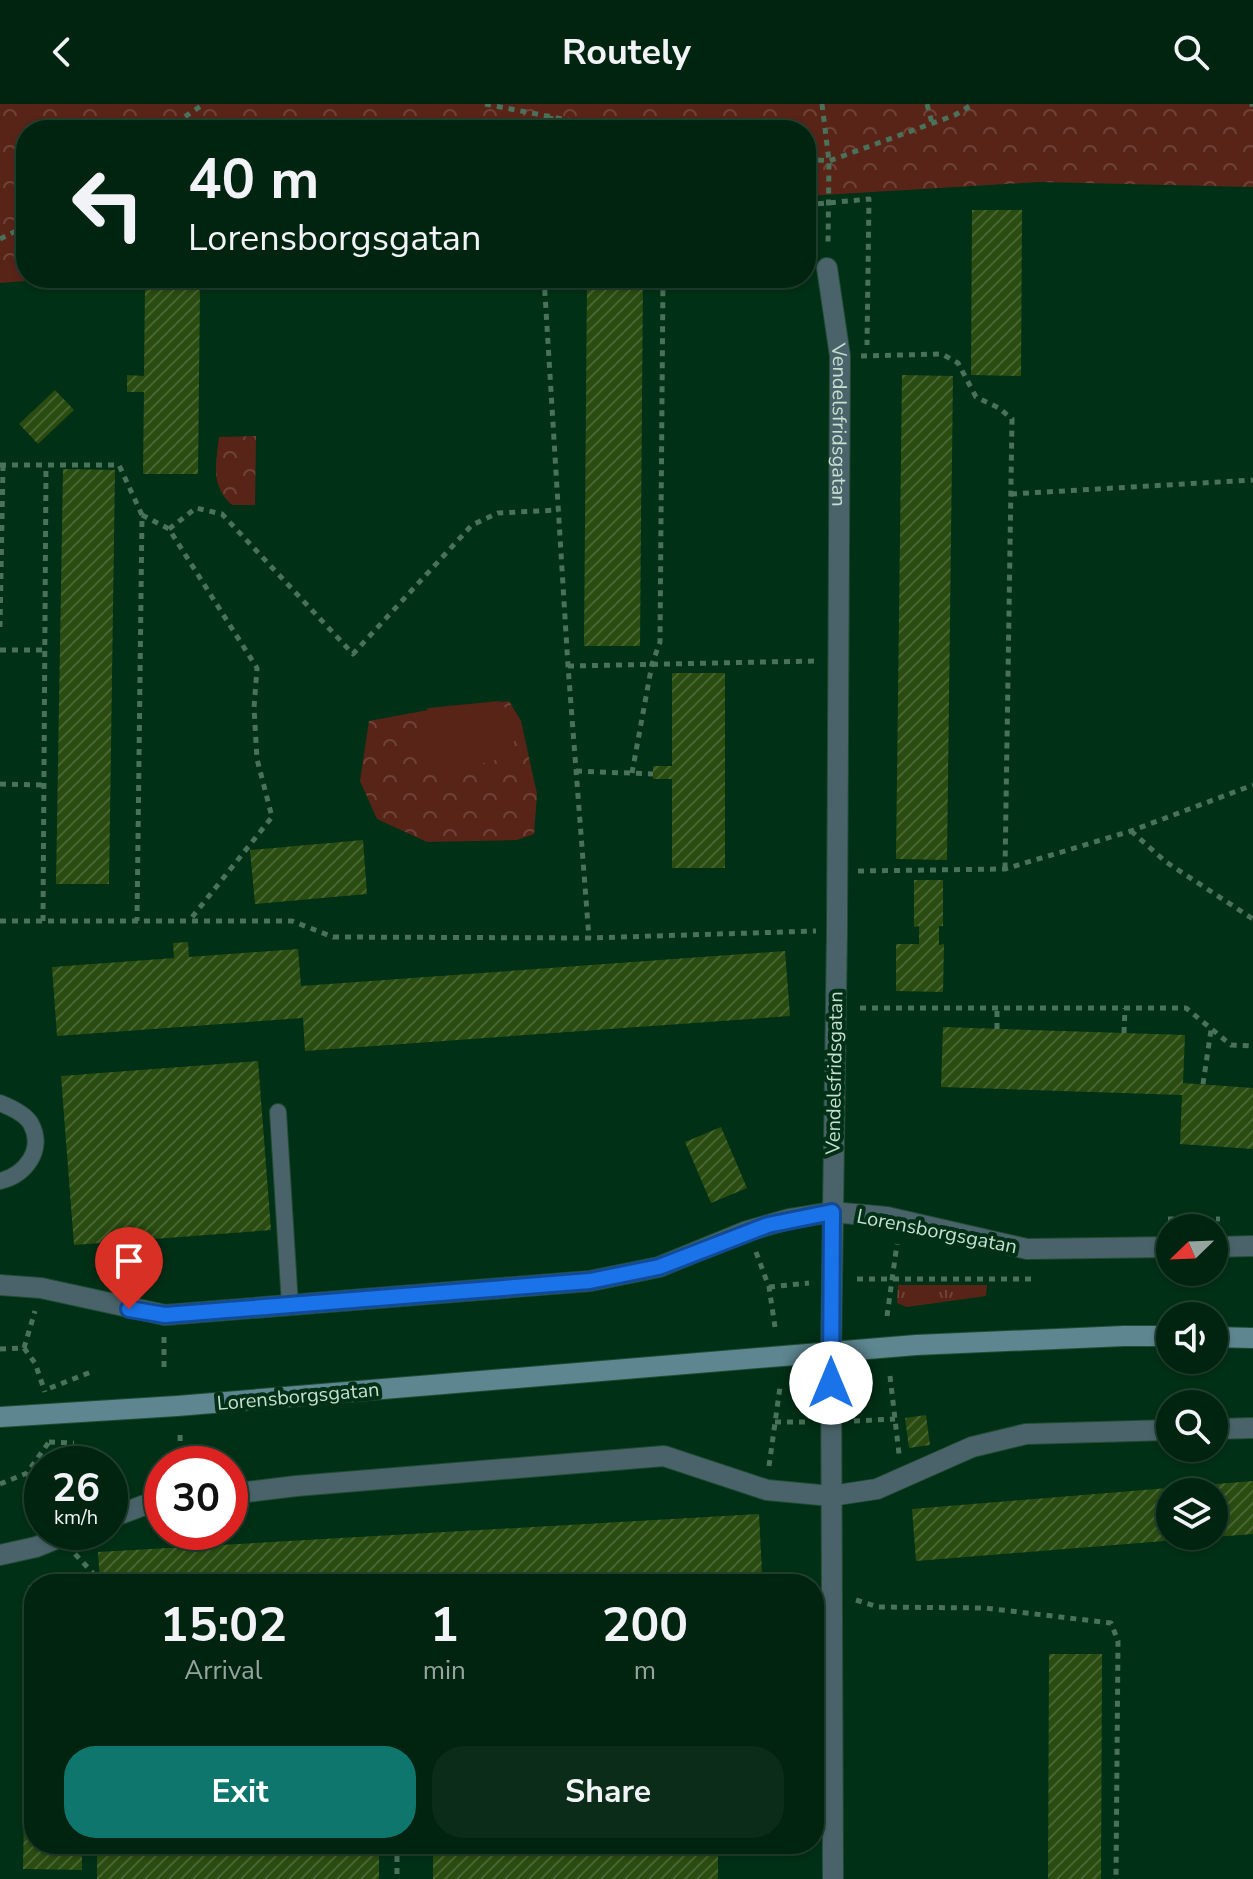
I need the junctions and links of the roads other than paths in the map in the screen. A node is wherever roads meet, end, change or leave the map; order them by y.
1 (827, 268) road end
2 (0, 1103) edge
3 (278, 1112) dead end
4 (0, 1181) edge
5 (832, 1212) junction
6 (1253, 1246) edge
7 (1156, 1247) edge
8 (1228, 1247) edge
9 (0, 1285) edge
10 (290, 1305) junction
11 (1156, 1336) edge
12 (1228, 1337) edge
13 (1253, 1338) edge
14 (831, 1352) junction
15 (0, 1417) edge
16 (1253, 1428) edge
17 (1228, 1429) edge
18 (1156, 1430) edge
19 (248, 1492) edge
20 (831, 1496) junction
21 (24, 1550) edge
22 (0, 1555) edge
23 (833, 1879) edge

1 - 5 street, Vendelsfridsgatan
2 - 4 lane
3 - 10 lane
5 - 7 street, Lorensborgsgatan
5 - 10 street, Lorensborgsgatan
5 - 14 street, Vendelsfridsgatan
6 - 8 street
9 - 10 street, Lorensborgsgatan
11 - 14 main road, Lorensborgsgatan
12 - 13 main road
14 - 15 main road, Lorensborgsgatan
14 - 20 street, Vendelsfridsgatan
16 - 17 street
18 - 20 street
19 - 20 street
20 - 23 street, Vendelsfridsgatan
21 - 22 street

